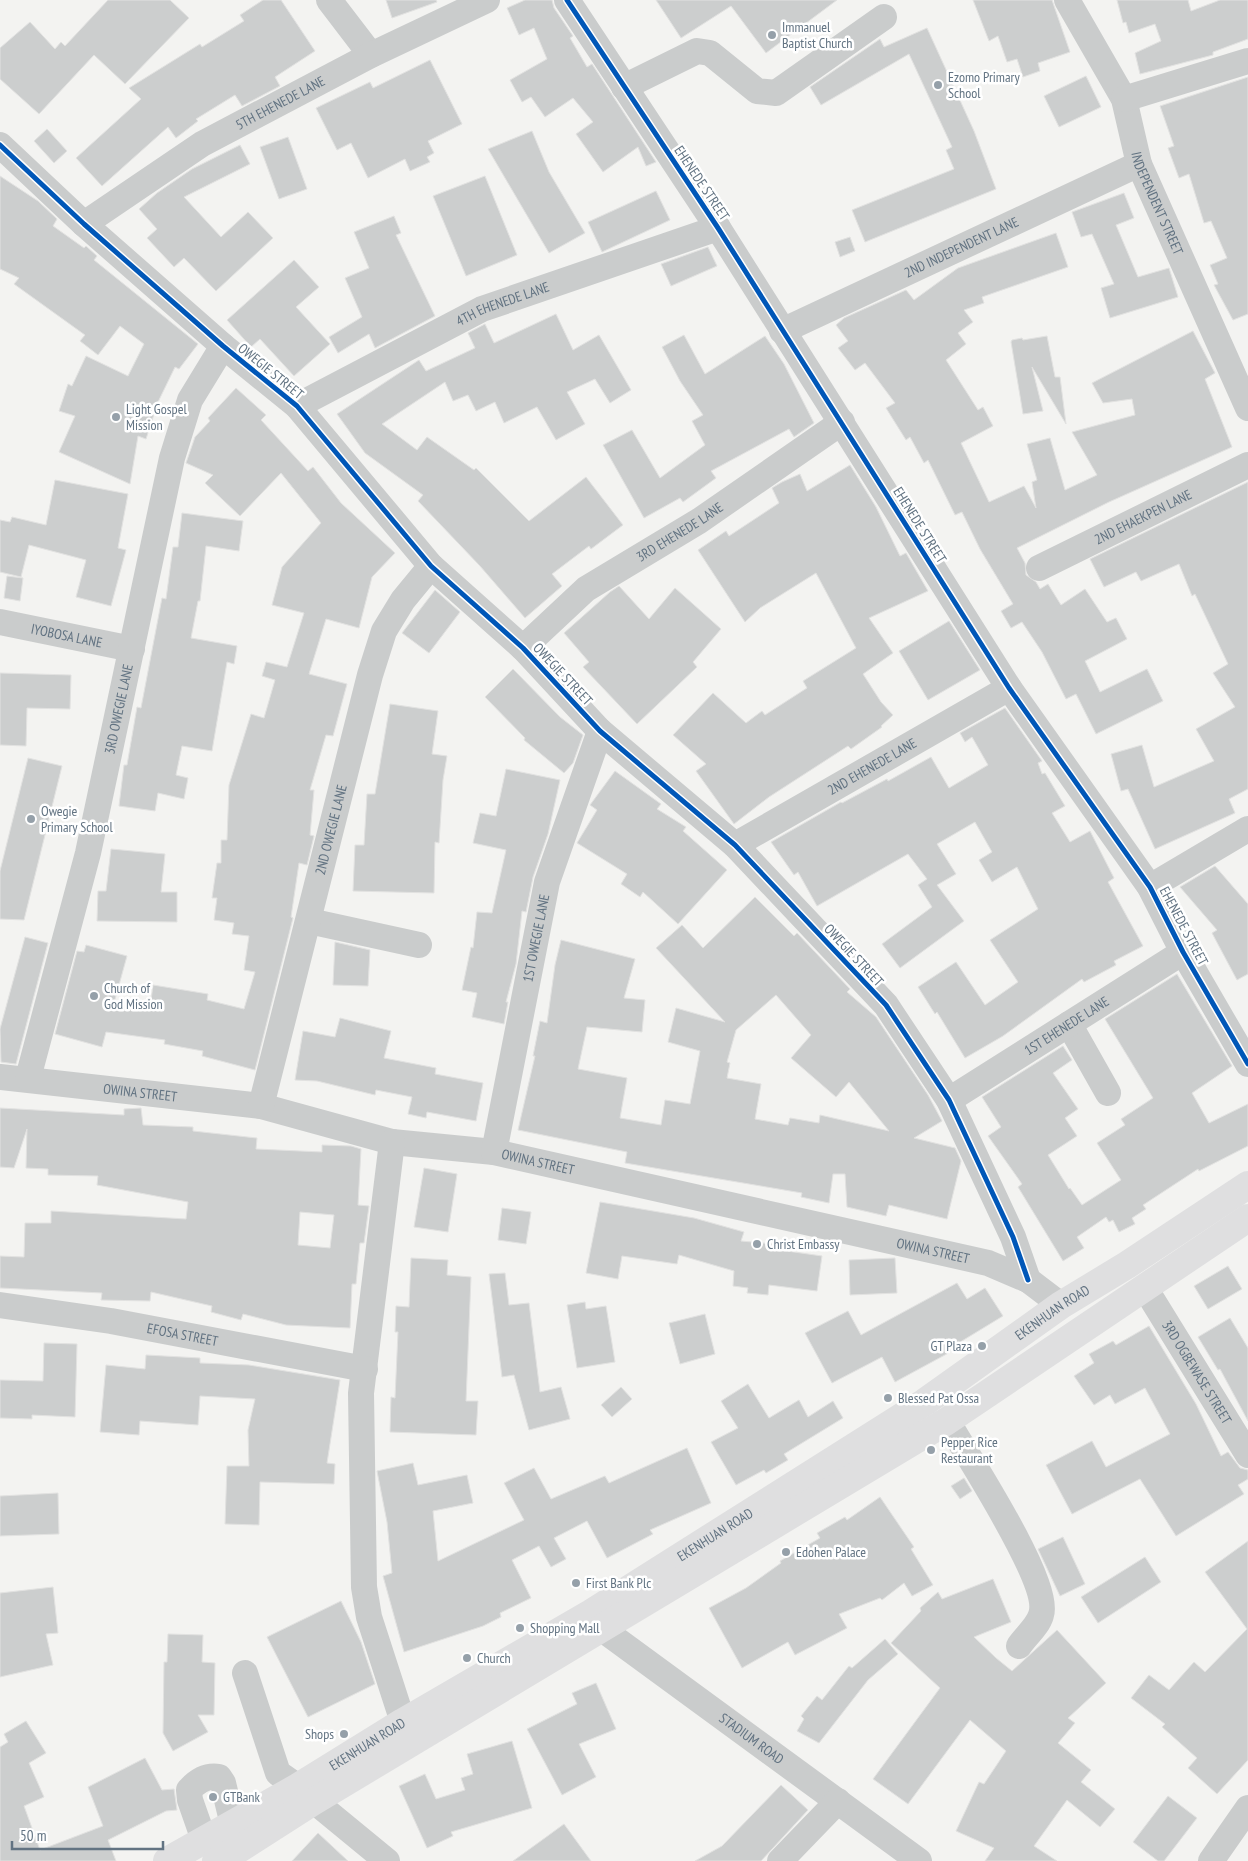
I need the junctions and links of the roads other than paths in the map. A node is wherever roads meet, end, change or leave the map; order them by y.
1 (329, 0) edge
2 (487, 0) edge
3 (567, 0) edge
4 (1067, 0) edge
5 (884, 18) dead end
6 (371, 55) junction
7 (1248, 60) edge
8 (624, 87) junction
9 (1124, 99) junction
10 (0, 144) edge
11 (1139, 164) junction
12 (84, 224) junction
13 (718, 228) junction
14 (782, 331) junction
15 (223, 346) junction
16 (297, 406) junction
17 (1248, 408) edge
18 (842, 422) junction
19 (1248, 465) edge
20 (431, 566) junction
21 (1039, 568) dead end
22 (0, 622) edge
23 (523, 648) junction
24 (132, 649) junction
25 (1009, 688) junction
26 (600, 731) junction
27 (1248, 830) edge
28 (735, 845) junction
29 (1150, 887) junction
30 (309, 922) junction
31 (419, 945) dead end
32 (1183, 952) junction
33 (1069, 1024) junction
34 (1248, 1064) edge
35 (0, 1077) edge
36 (28, 1078) junction
37 (1108, 1093) dead end
38 (949, 1100) junction
39 (261, 1106) junction
40 (392, 1142) junction
41 (494, 1152) junction
42 (1248, 1184) edge
43 (1248, 1218) edge
44 (1028, 1280) junction
45 (1145, 1288) junction
46 (0, 1304) edge
47 (1061, 1305) junction
48 (366, 1369) junction
49 (948, 1421) junction
50 (1248, 1455) edge
51 (594, 1622) junction
52 (1019, 1646) dead end
53 (245, 1673) dead end
54 (403, 1722) junction
55 (306, 1794) junction
56 (838, 1801) junction
57 (1248, 1808) edge
58 (234, 1825) junction
59 (210, 1850) edge
60 (167, 1861) edge
61 (387, 1861) edge
62 (780, 1861) edge
63 (919, 1861) edge
64 (1211, 1861) edge

1 - 6 street
2 - 6 street, 5TH EHENEDE LANE
3 - 8 street, EHENEDE STREET
4 - 9 street, INDEPENDENT STREET
5 - 8 street
6 - 12 street, 5TH EHENEDE LANE
7 - 9 street
8 - 13 street, EHENEDE STREET
9 - 11 street, INDEPENDENT STREET
10 - 12 street, OWEGIE STREET
11 - 14 street, 2ND INDEPENDENT LANE
11 - 17 street, INDEPENDENT STREET
12 - 15 street, OWEGIE STREET
13 - 14 street, EHENEDE STREET
13 - 16 street, 4TH EHENEDE LANE
14 - 18 street, EHENEDE STREET
15 - 16 street, OWEGIE STREET
15 - 24 street, 3RD OWEGIE LANE
16 - 20 street, OWEGIE STREET
18 - 23 street, 3RD EHENEDE LANE
18 - 25 street, EHENEDE STREET
19 - 21 street, 2ND EHAEKPEN LANE
20 - 23 street, OWEGIE STREET
20 - 30 street, 2ND OWEGIE LANE
22 - 24 street, IYOBOSA LANE
23 - 26 street, OWEGIE STREET
24 - 36 street, 3RD OWEGIE LANE
25 - 28 street, 2ND EHENEDE LANE
25 - 29 street, EHENEDE STREET
26 - 28 street, OWEGIE STREET
26 - 41 street, 1ST OWEGIE LANE
27 - 29 street
28 - 38 street, OWEGIE STREET
29 - 32 street, EHENEDE STREET
30 - 31 street
30 - 39 street, 2ND OWEGIE LANE
32 - 33 street, 1ST EHENEDE LANE
32 - 34 street, EHENEDE STREET
33 - 37 street
33 - 38 street, 1ST EHENEDE LANE
35 - 36 street, OWINA STREET
36 - 39 street, OWINA STREET
38 - 44 street, OWEGIE STREET
39 - 40 street, OWINA STREET
40 - 41 street, OWINA STREET
40 - 48 street
41 - 44 street, OWINA STREET
42 - 47 main road, EKENHUAN ROAD
43 - 45 main road, EKENHUAN ROAD
44 - 47 street, OWINA STREET
45 - 49 main road, EKENHUAN ROAD
45 - 50 street, 3RD OGBEWASE STREET
46 - 48 street, EFOSA STREET
47 - 51 main road, EKENHUAN ROAD
48 - 54 street
49 - 51 main road, EKENHUAN ROAD
49 - 52 street
51 - 54 main road, EKENHUAN ROAD
51 - 55 main road, EKENHUAN ROAD
51 - 56 street, STADIUM ROAD
53 - 55 street
54 - 55 main road, EKENHUAN ROAD
55 - 58 main road, EKENHUAN ROAD
55 - 59 main road, EKENHUAN ROAD
55 - 61 street
56 - 62 street
56 - 63 street, STADIUM ROAD
57 - 64 street
58 - 59 main road, EKENHUAN ROAD
58 - 59 street
59 - 60 main road, EKENHUAN ROAD

